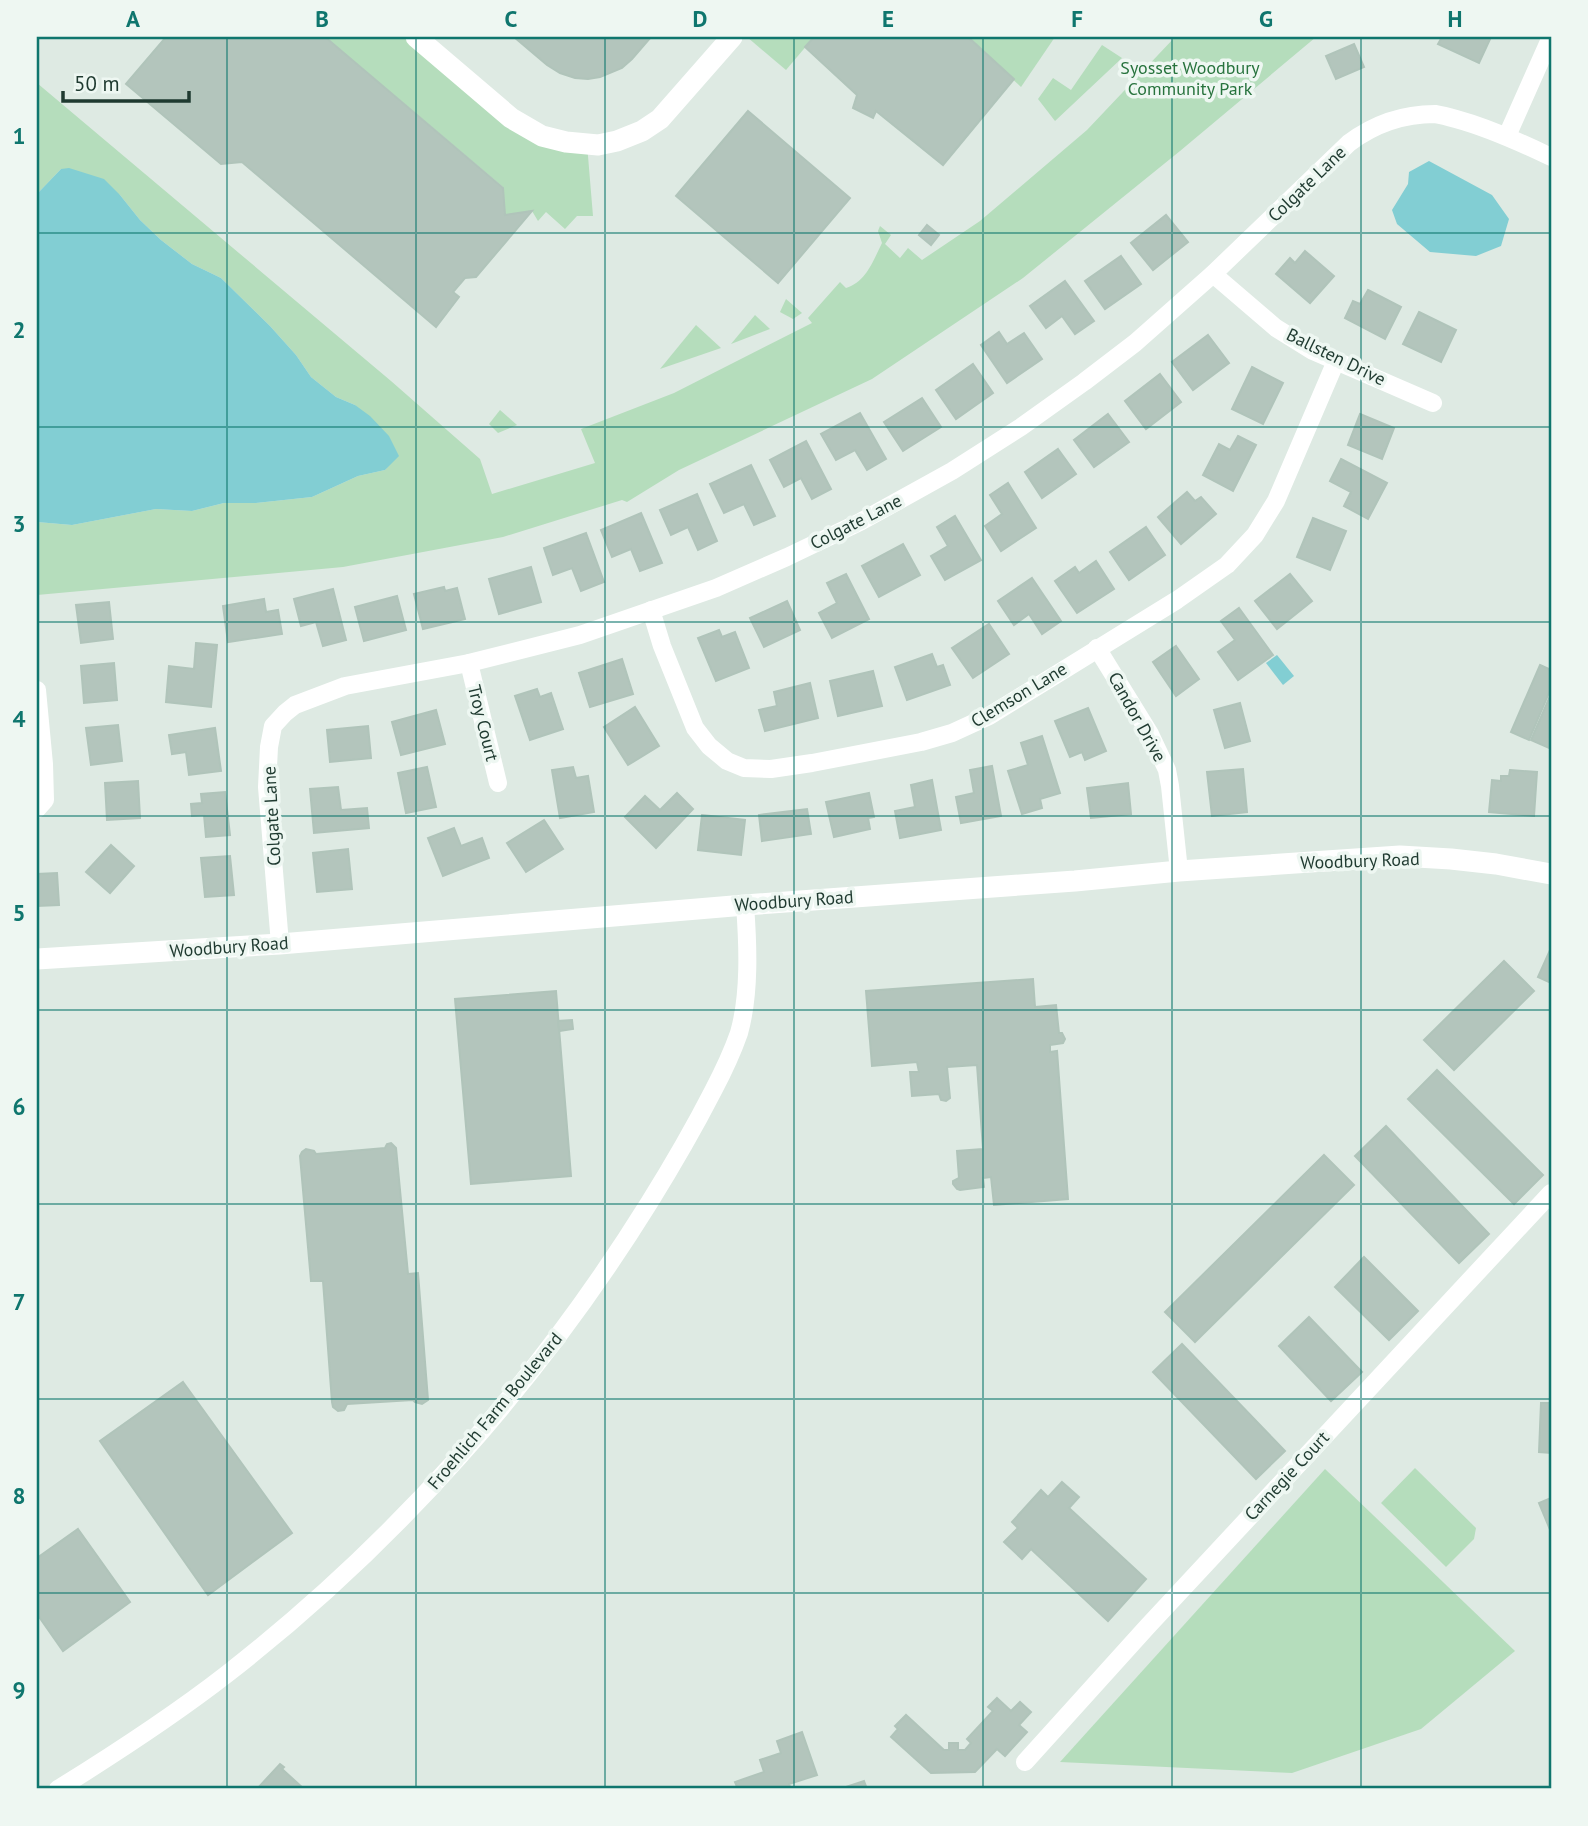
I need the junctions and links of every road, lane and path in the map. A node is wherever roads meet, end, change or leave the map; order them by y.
1 (416, 37) edge
2 (732, 37) edge
3 (1551, 37) edge
4 (1507, 136) junction
5 (1551, 157) edge
6 (1213, 274) junction
7 (1336, 360) junction
8 (1433, 403) dead end
9 (652, 610) junction
10 (1097, 648) junction
11 (469, 663) junction
12 (37, 690) edge
13 (498, 783) dead end
14 (37, 809) edge
15 (1180, 871) junction
16 (1551, 874) edge
17 (746, 905) junction
18 (280, 944) junction
19 (37, 959) edge
20 (1551, 1193) edge
21 (1025, 1762) dead end
22 (58, 1789) edge

1 - 2 main road
3 - 4 street
4 - 5 street, Colgate Lane
4 - 6 street, Colgate Lane
6 - 7 street, Ballsten Drive
6 - 9 street, Colgate Lane
7 - 8 street, Ballsten Drive
7 - 10 street, Clemson Lane
9 - 10 street, Clemson Lane
9 - 11 street, Colgate Lane
10 - 15 street, Candor Drive
11 - 13 street, Troy Court
11 - 18 street, Colgate Lane
12 - 14 street
15 - 16 main road, Woodbury Road
15 - 17 main road, Woodbury Road
17 - 18 main road, Woodbury Road
17 - 22 street, Froehlich Farm Boulevard
18 - 19 main road, Woodbury Road
20 - 21 street, Carnegie Court

